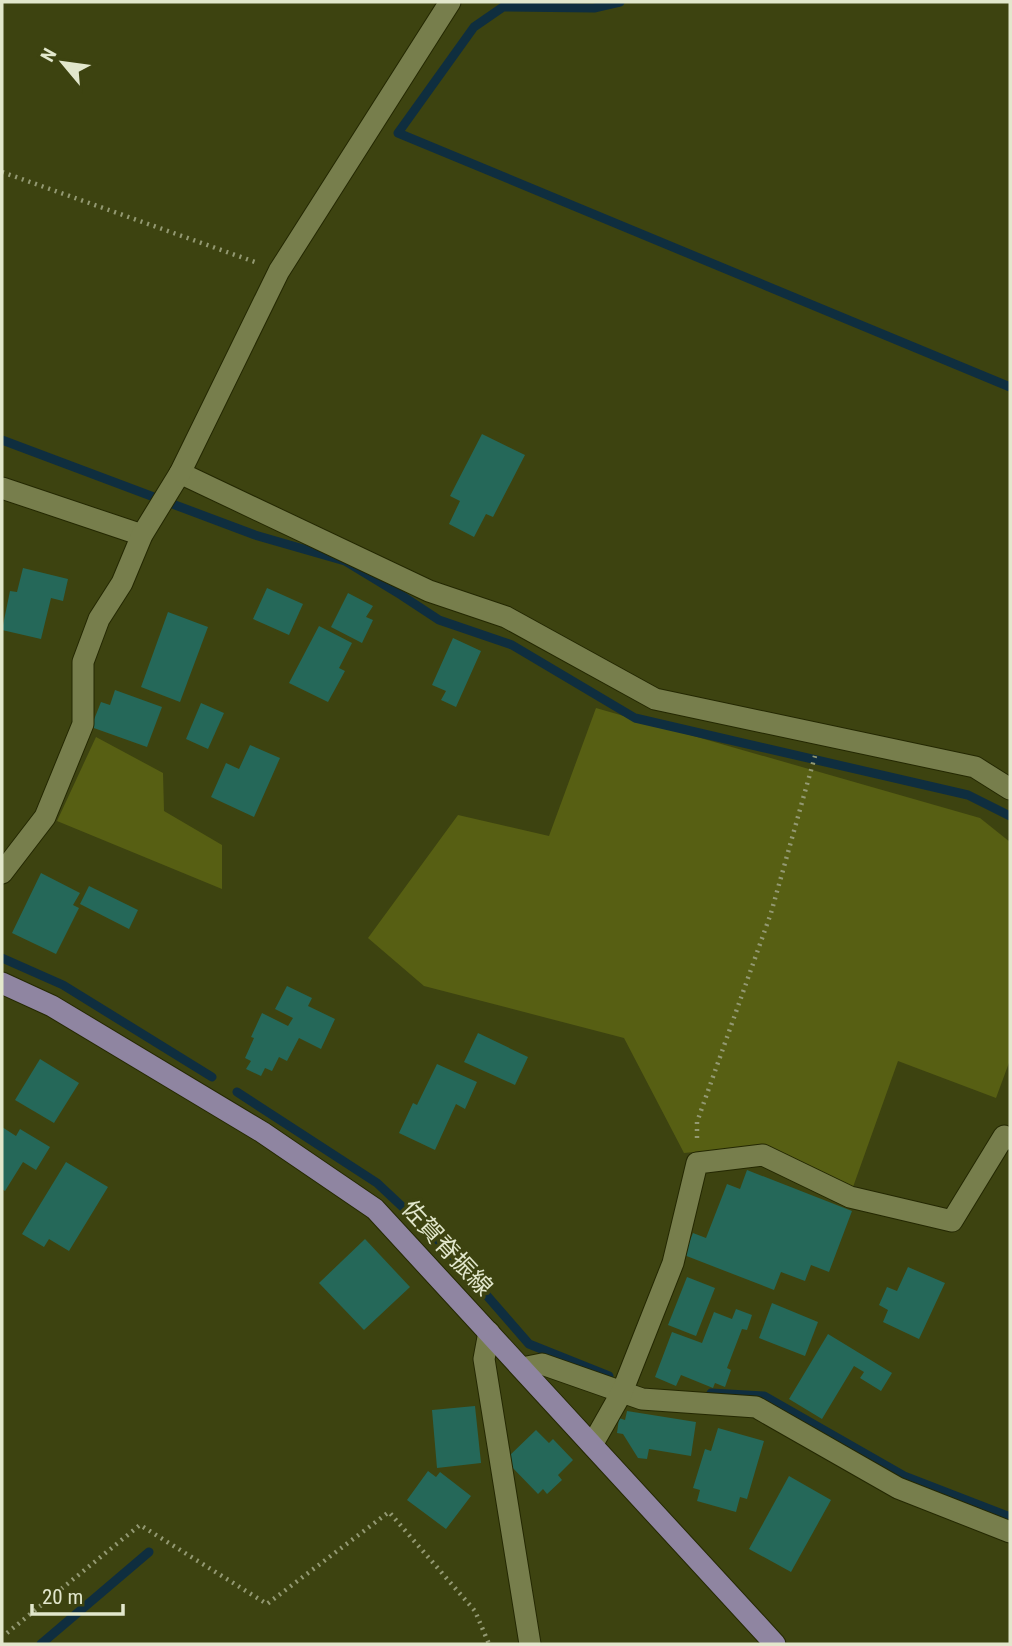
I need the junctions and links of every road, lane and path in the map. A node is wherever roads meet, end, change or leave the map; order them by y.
1 (450, 2) edge
2 (2, 172) edge
3 (279, 271) junction
4 (178, 478) junction
5 (2, 488) edge
6 (142, 535) junction
7 (809, 777) dead end
8 (1010, 789) edge
9 (2, 873) edge
10 (2, 983) edge
11 (1010, 1139) edge
12 (697, 1163) junction
13 (489, 1332) junction
14 (522, 1368) junction
15 (622, 1392) junction
16 (592, 1444) junction
17 (1010, 1532) edge
18 (7, 1633) dead end
19 (489, 1644) edge
20 (530, 1644) edge
21 (775, 1644) edge

1 - 3 street
2 - 3 path
3 - 4 street
4 - 6 street
4 - 8 street
5 - 6 street
6 - 9 street
7 - 12 path
10 - 13 main road, 佐賀脊振線
11 - 12 street
12 - 15 street
13 - 14 main road, 佐賀脊振線
13 - 20 street
14 - 15 street
14 - 16 main road, 佐賀脊振線
15 - 16 street
15 - 17 street
16 - 21 main road, 佐賀脊振線
18 - 19 path

